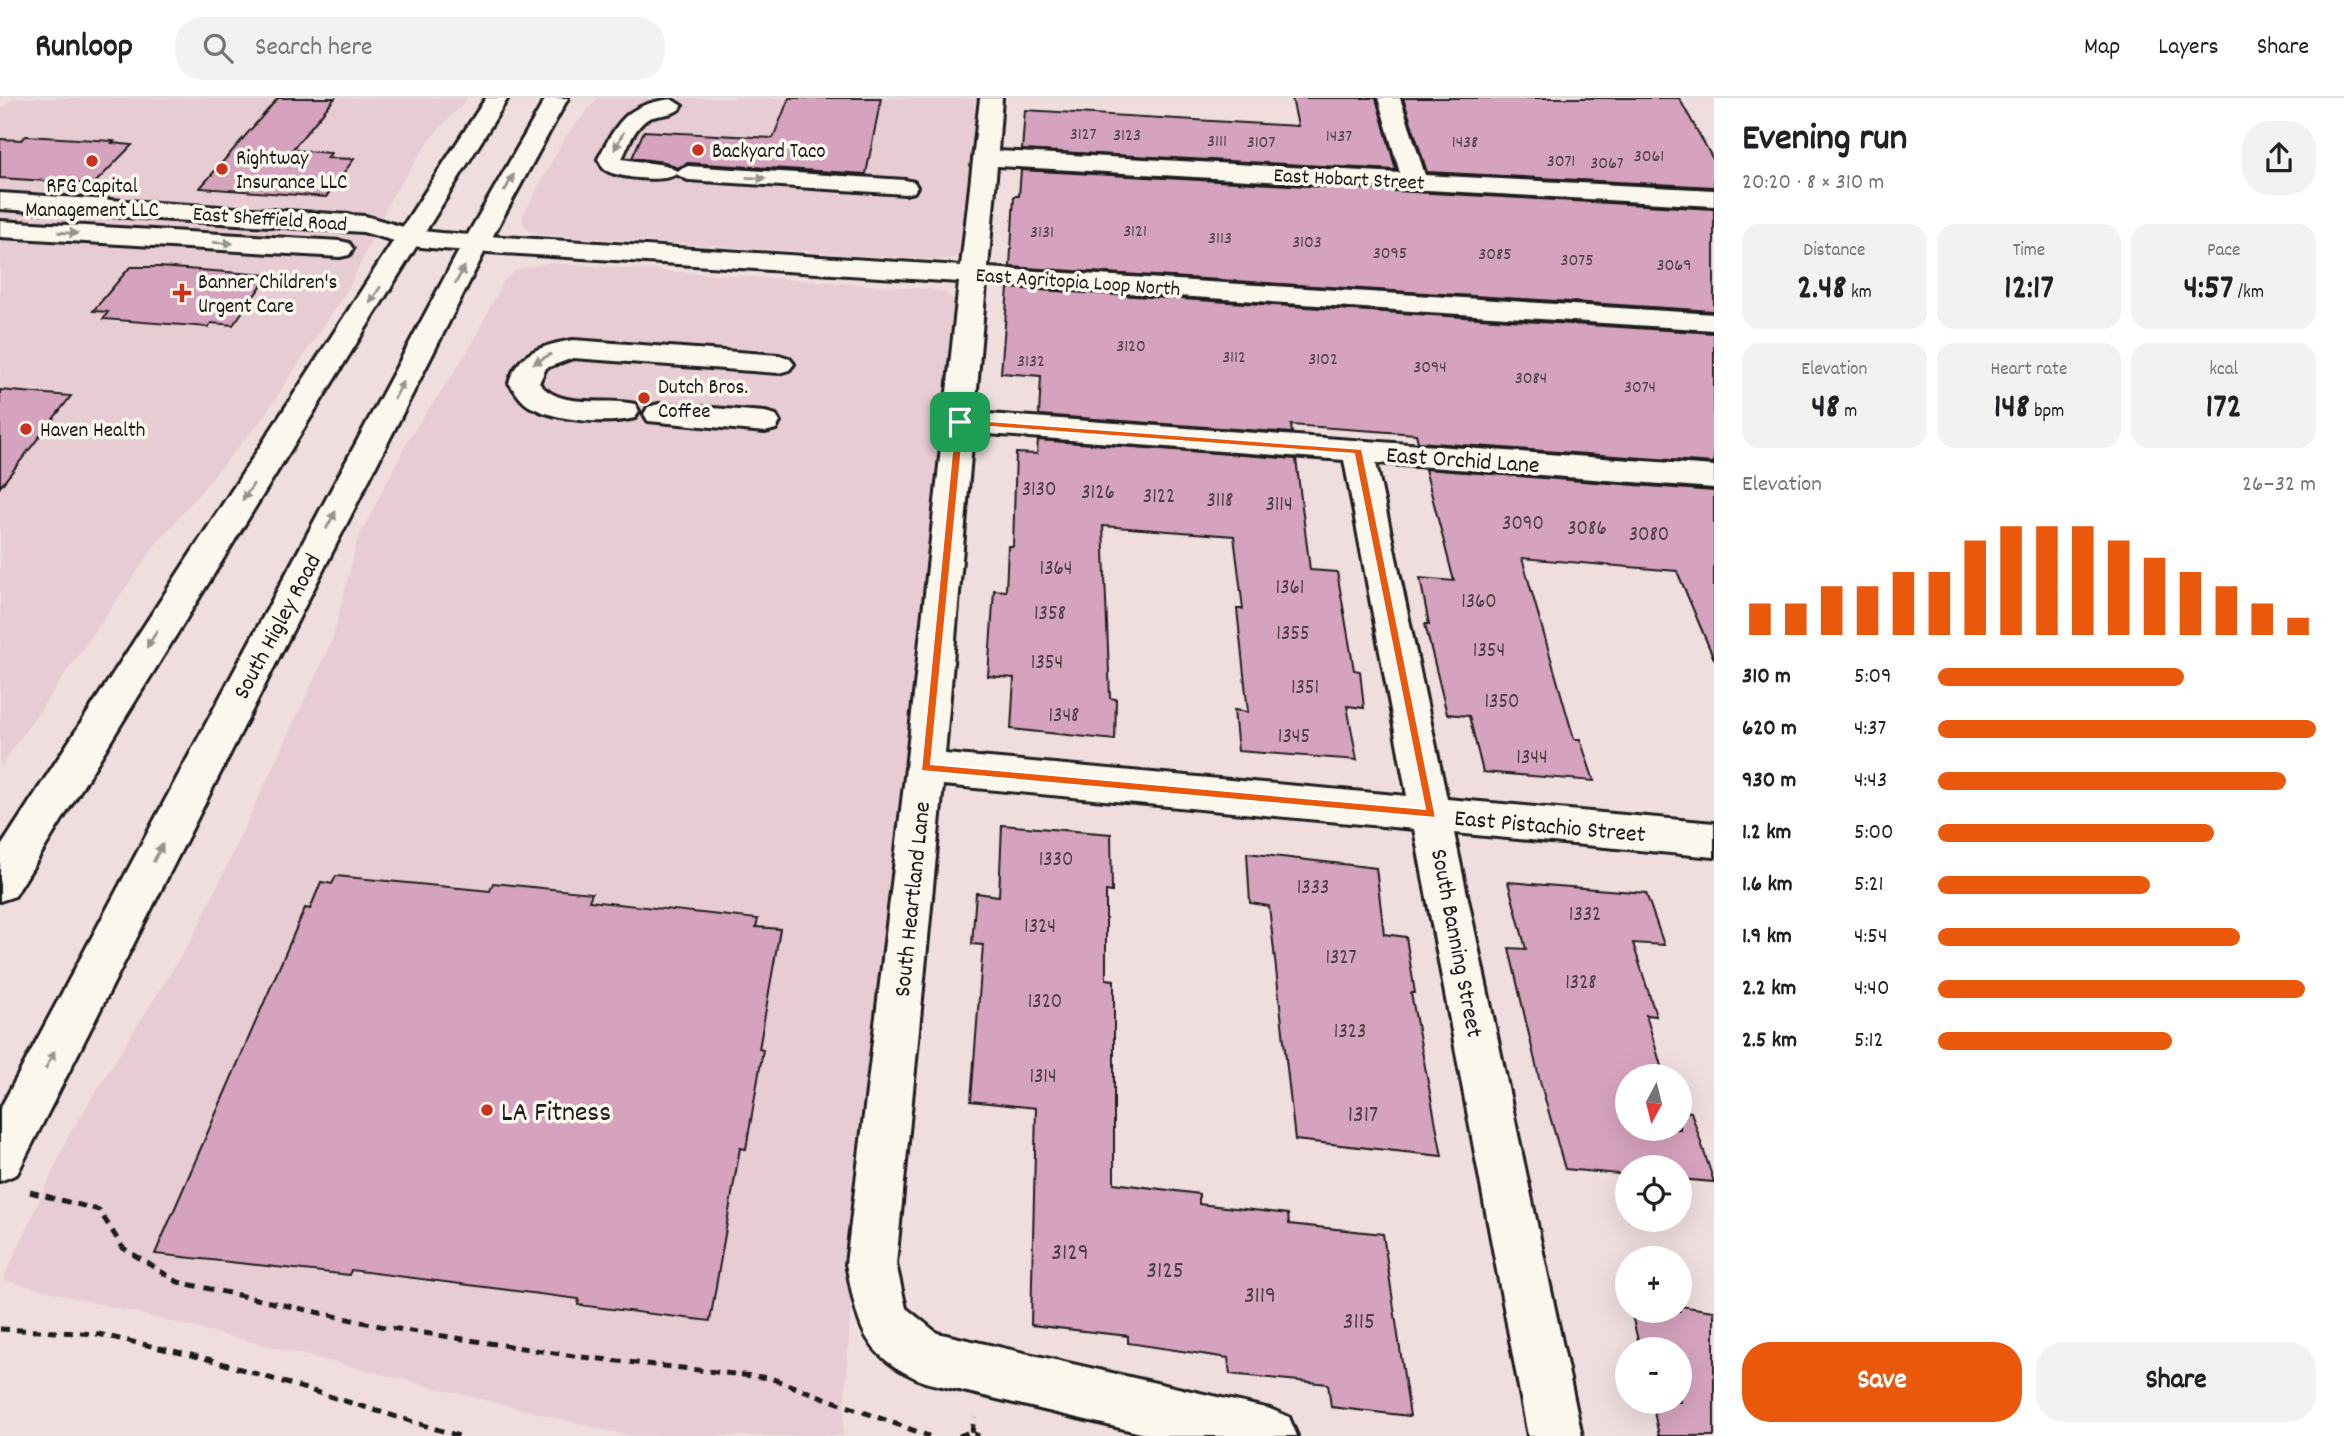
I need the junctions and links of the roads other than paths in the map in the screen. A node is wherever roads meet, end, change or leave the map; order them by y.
1 (497, 98) edge
2 (557, 98) edge
3 (991, 98) edge
4 (1389, 98) edge
5 (671, 106) dead end
6 (985, 158) junction
7 (1415, 181) junction
8 (905, 187) dead end
9 (1714, 198) edge
10 (0, 201) edge
11 (0, 229) edge
12 (412, 238) junction
13 (459, 242) junction
14 (973, 275) junction
15 (1714, 322) edge
16 (777, 372) dead end
17 (624, 411) dead end
18 (659, 414) dead end
19 (765, 422) dead end
20 (960, 422) junction
21 (1358, 451) junction
22 (1714, 477) edge
23 (925, 768) junction
24 (1432, 815) junction
25 (1714, 840) edge
26 (0, 883) edge
27 (12, 1174) edge
28 (1270, 1436) edge
29 (1555, 1436) edge

1 - 12 street
13 -> 2 street, South Higley Road
3 - 6 street, South Heartland Lane
4 - 7 street
5 -> 8 street
6 - 7 street, East Hobart Street
6 - 14 street, South Heartland Lane
7 - 9 street, East Hobart Street
10 - 12 street, East Sheffield Road
11 -> 12 street, East Sheffield Road
12 - 13 street, East Sheffield Road
12 -> 26 street
13 - 14 street, East Agritopia Loop North
27 -> 13 street, South Higley Road
14 - 15 street, East Agritopia Loop North
14 - 20 street, South Heartland Lane
16 -> 17 street
18 - 19 street
20 - 21 street, East Orchid Lane
20 - 23 street, South Heartland Lane
21 - 22 street, East Orchid Lane
21 - 24 street, South Banning Street
23 - 24 street, East Pistachio Street
23 - 28 street, South Heartland Lane
24 - 25 street, East Pistachio Street
24 - 29 street, South Banning Street

